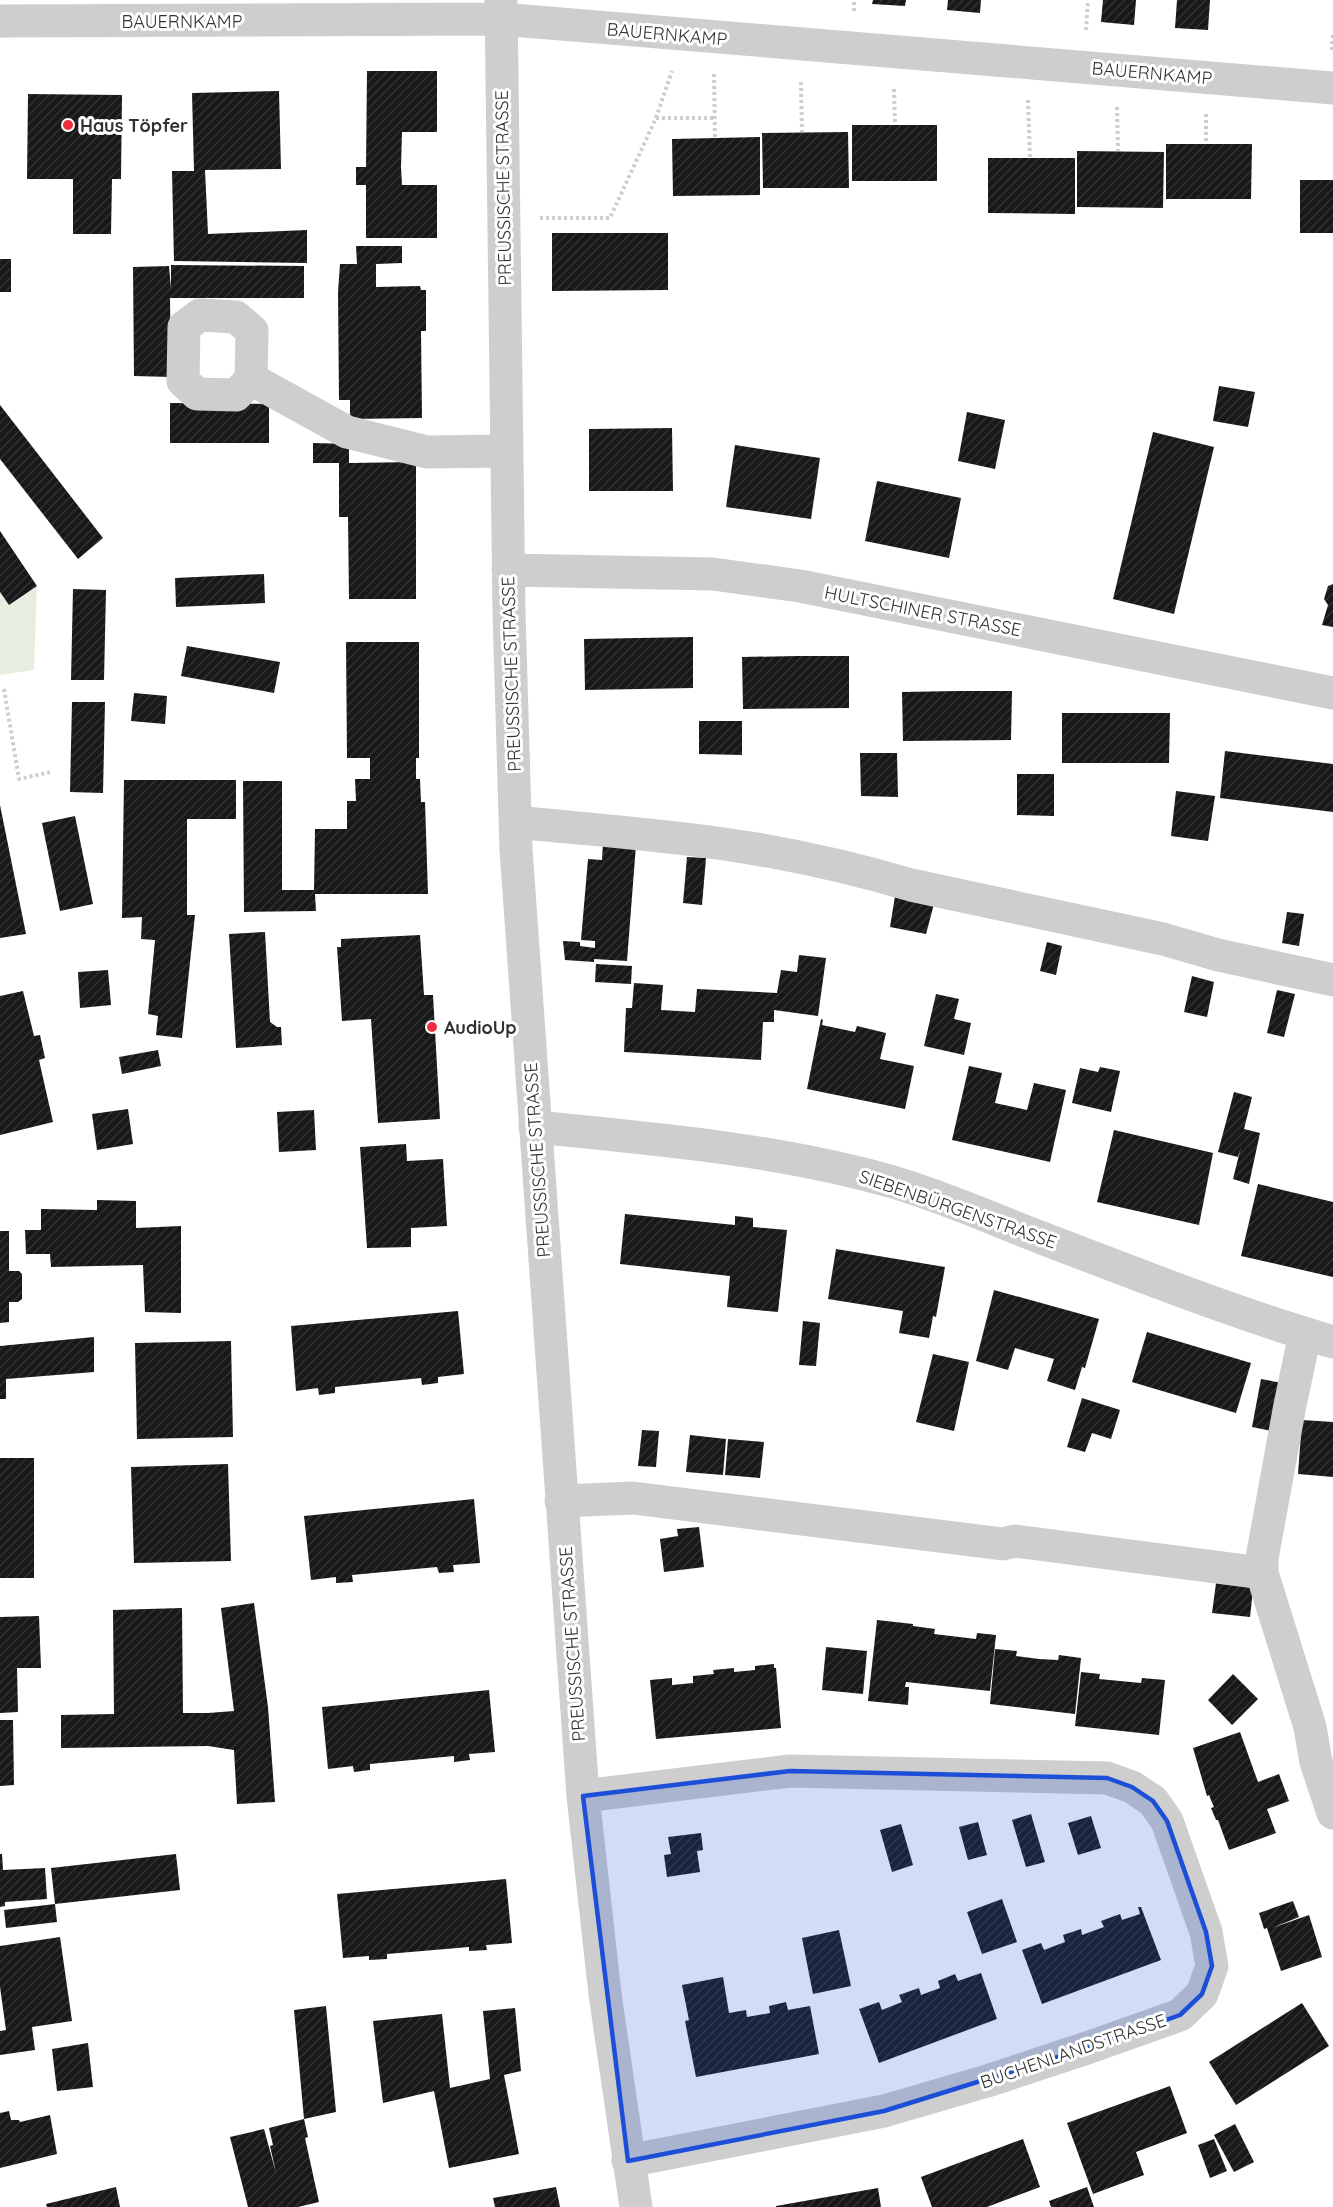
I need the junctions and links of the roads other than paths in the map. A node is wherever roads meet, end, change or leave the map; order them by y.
1 (501, 10) edge
2 (0, 21) edge
3 (1333, 88) edge
4 (251, 380) dead end
5 (507, 451) junction
6 (508, 570) junction
7 (1333, 693) edge
8 (515, 822) junction
9 (1333, 980) edge
10 (535, 1127) junction
11 (1319, 1338) edge
12 (561, 1501) junction
13 (1262, 1573) junction
14 (583, 1796) junction
15 (1333, 1813) edge
16 (628, 2161) junction
17 (636, 2207) edge

1 - 2 street, BAUERNKAMP
1 - 3 street, BAUERNKAMP
1 - 5 street, PREUSSISCHE STRASSE
4 - 5 street
5 - 6 street, PREUSSISCHE STRASSE
6 - 7 street, HULTSCHINER STRASSE
6 - 8 street, PREUSSISCHE STRASSE
8 - 9 street
8 - 10 street, PREUSSISCHE STRASSE
10 - 11 street, SIEBENBÜRGENSTRASSE
10 - 12 street, PREUSSISCHE STRASSE
11 - 13 street
12 - 13 street
12 - 14 street, PREUSSISCHE STRASSE
13 - 15 street
14 - 16 street, PREUSSISCHE STRASSE
14 - 16 street, BUCHENLANDSTRASSE
16 - 17 street, PREUSSISCHE STRASSE

